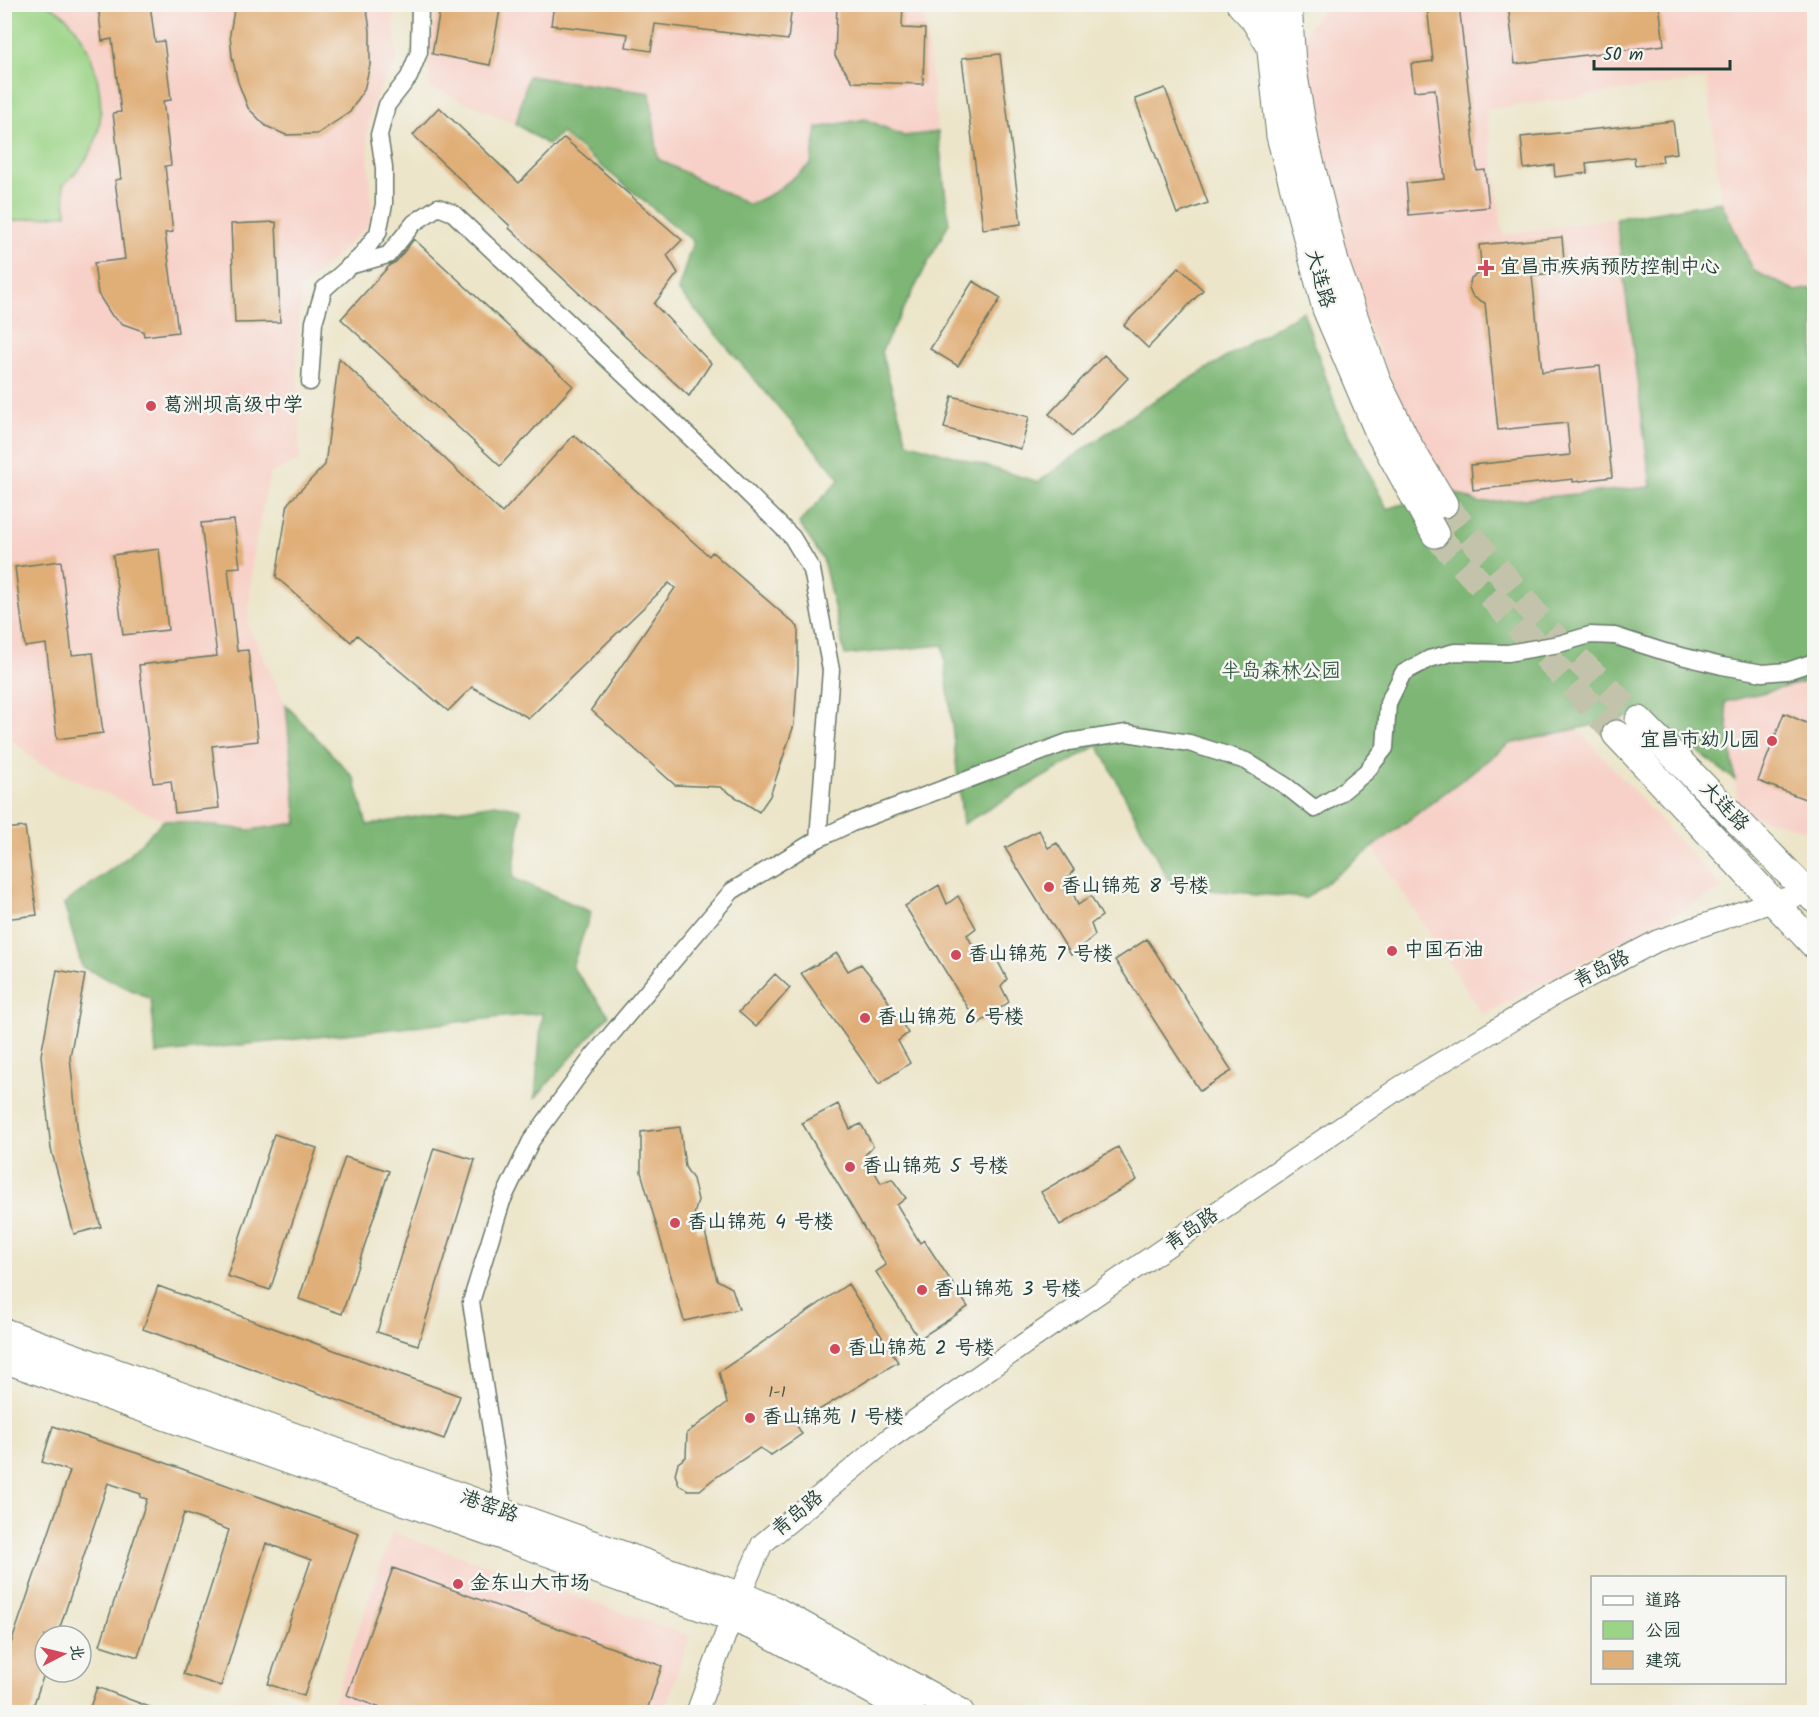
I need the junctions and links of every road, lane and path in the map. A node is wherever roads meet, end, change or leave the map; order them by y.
1 (420, 4) edge
2 (1240, 4) edge
3 (1266, 4) edge
4 (1287, 4) edge
5 (1302, 4) edge
6 (1281, 40) junction
7 (349, 266) junction
8 (310, 382) dead end
9 (1444, 504) tunnel mouth
10 (1435, 534) tunnel mouth
11 (1815, 662) edge
12 (1639, 720) tunnel mouth
13 (1616, 734) tunnel mouth
14 (818, 839) junction
15 (1813, 895) edge
16 (1774, 901) junction
17 (1815, 945) edge
18 (6, 1346) edge
19 (504, 1512) junction
20 (736, 1606) junction
21 (697, 1713) edge
22 (911, 1713) edge
23 (960, 1713) edge

1 - 7 street
2 - 6 main road
3 - 6 main road, 大连路
4 - 6 main road, 大连路
5 - 6 main road
6 - 9 main road, 大连路
6 - 10 main road, 大连路
7 - 8 street
7 - 14 street
11 - 14 street
12 - 15 main road, 大连路
13 - 16 main road, 大连路
14 - 19 street
15 - 16 street, 青岛路
16 - 17 main road, 大连路
16 - 20 street, 青岛路
18 - 19 main road, 港窑路
18 - 20 main road, 港窑路
19 - 20 main road, 港窑路
20 - 21 street, 青岛路
20 - 22 main road, 港窑路
20 - 23 main road, 港窑路

